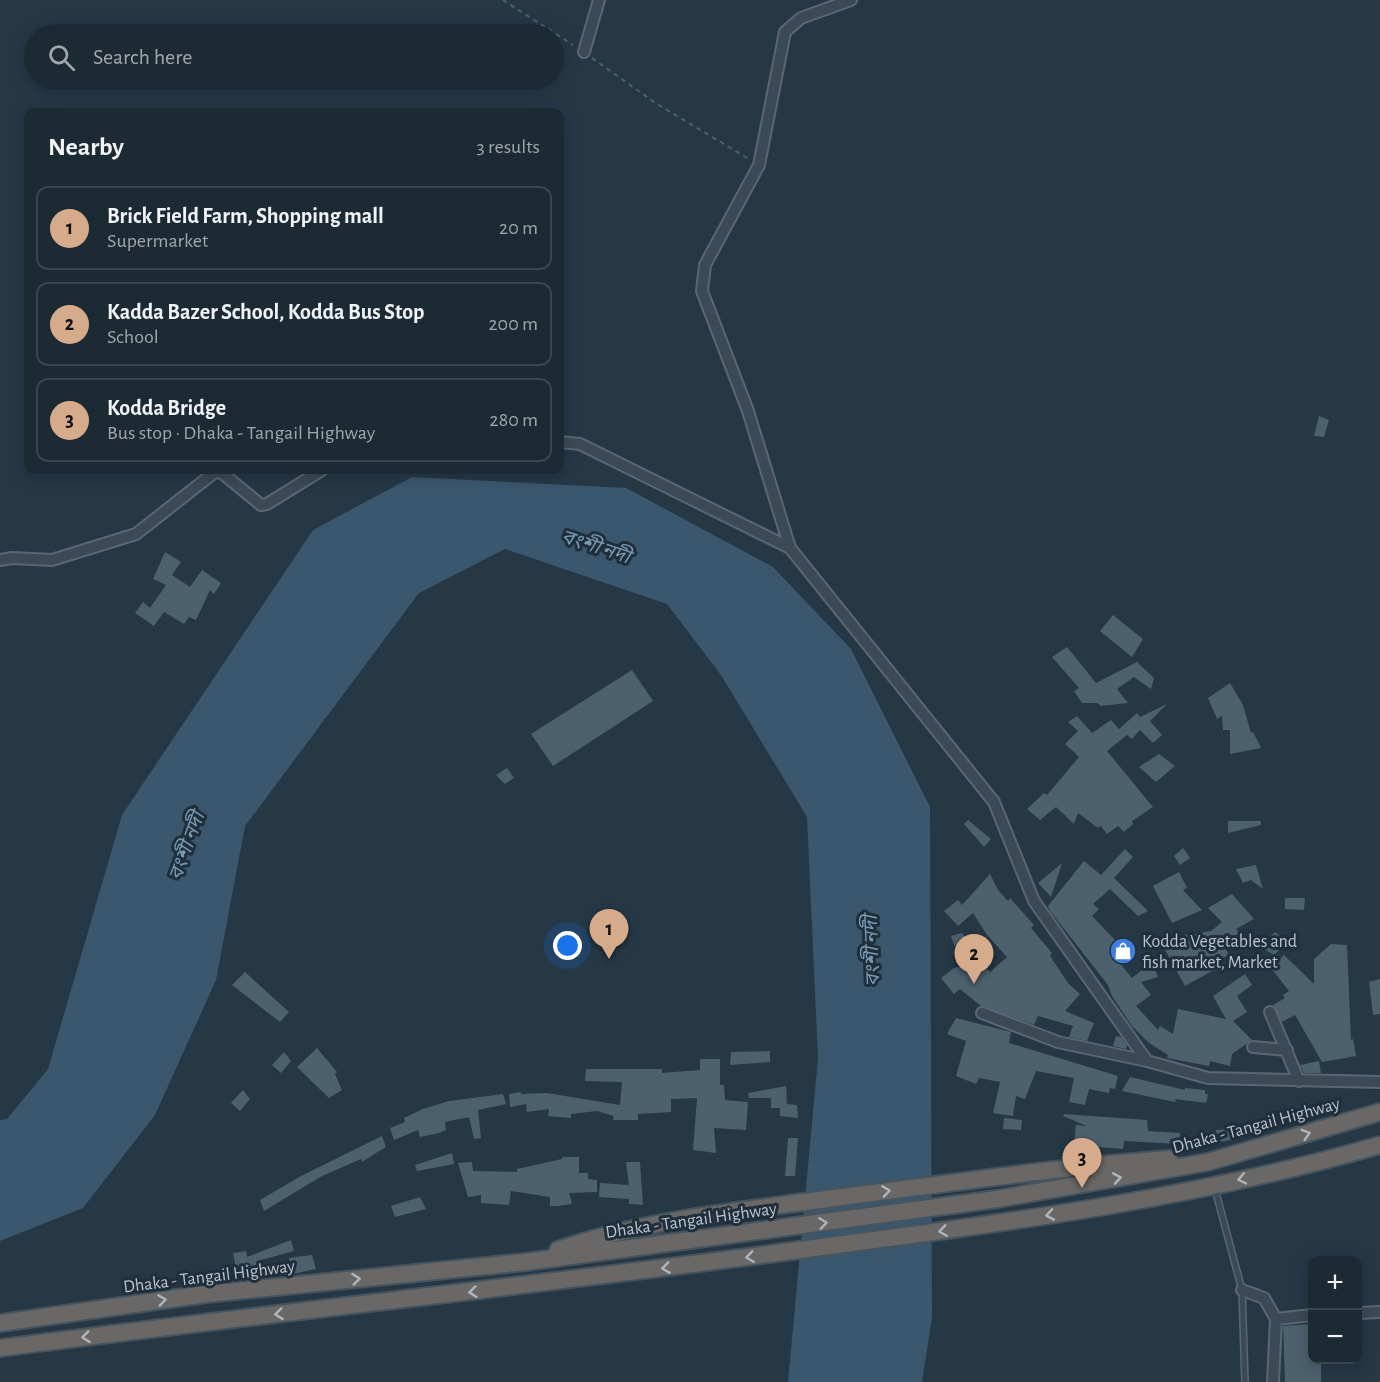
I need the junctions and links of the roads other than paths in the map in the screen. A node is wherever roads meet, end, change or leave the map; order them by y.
1 (600, 0) edge
2 (851, 0) edge
3 (584, 52) road end
4 (564, 442) edge
5 (212, 474) edge
6 (222, 474) edge
7 (316, 474) edge
8 (790, 548) junction
9 (0, 560) edge
10 (1270, 1012) dead end
11 (982, 1013) dead end
12 (1253, 1047) dead end
13 (1287, 1050) junction
14 (1147, 1061) junction
15 (1299, 1081) junction
16 (1380, 1082) edge
17 (1380, 1112) edge
18 (1380, 1145) edge
19 (1199, 1163) junction
20 (1214, 1185) junction
21 (526, 1262) junction
22 (1242, 1290) junction
23 (1380, 1312) edge
24 (1362, 1313) edge
25 (1308, 1315) edge
26 (1276, 1319) junction
27 (0, 1323) edge
28 (0, 1348) edge
29 (1245, 1382) edge
30 (1273, 1382) edge

1 - 3 street
2 - 8 street
4 - 8 street
5 - 9 street
6 - 7 street
8 - 14 street
10 - 13 street
11 - 14 street
12 - 13 street
13 - 15 street
14 - 15 street
15 - 16 street
19 -> 17 highway, Dhaka - Tangail Highway
18 -> 20 highway
21 -> 19 highway, Dhaka - Tangail Highway
21 -> 19 highway
20 - 22 lane
20 -> 28 highway
27 -> 21 highway, Dhaka - Tangail Highway
22 - 26 street
22 - 29 lane
23 - 24 street
25 - 26 street
26 - 30 street

